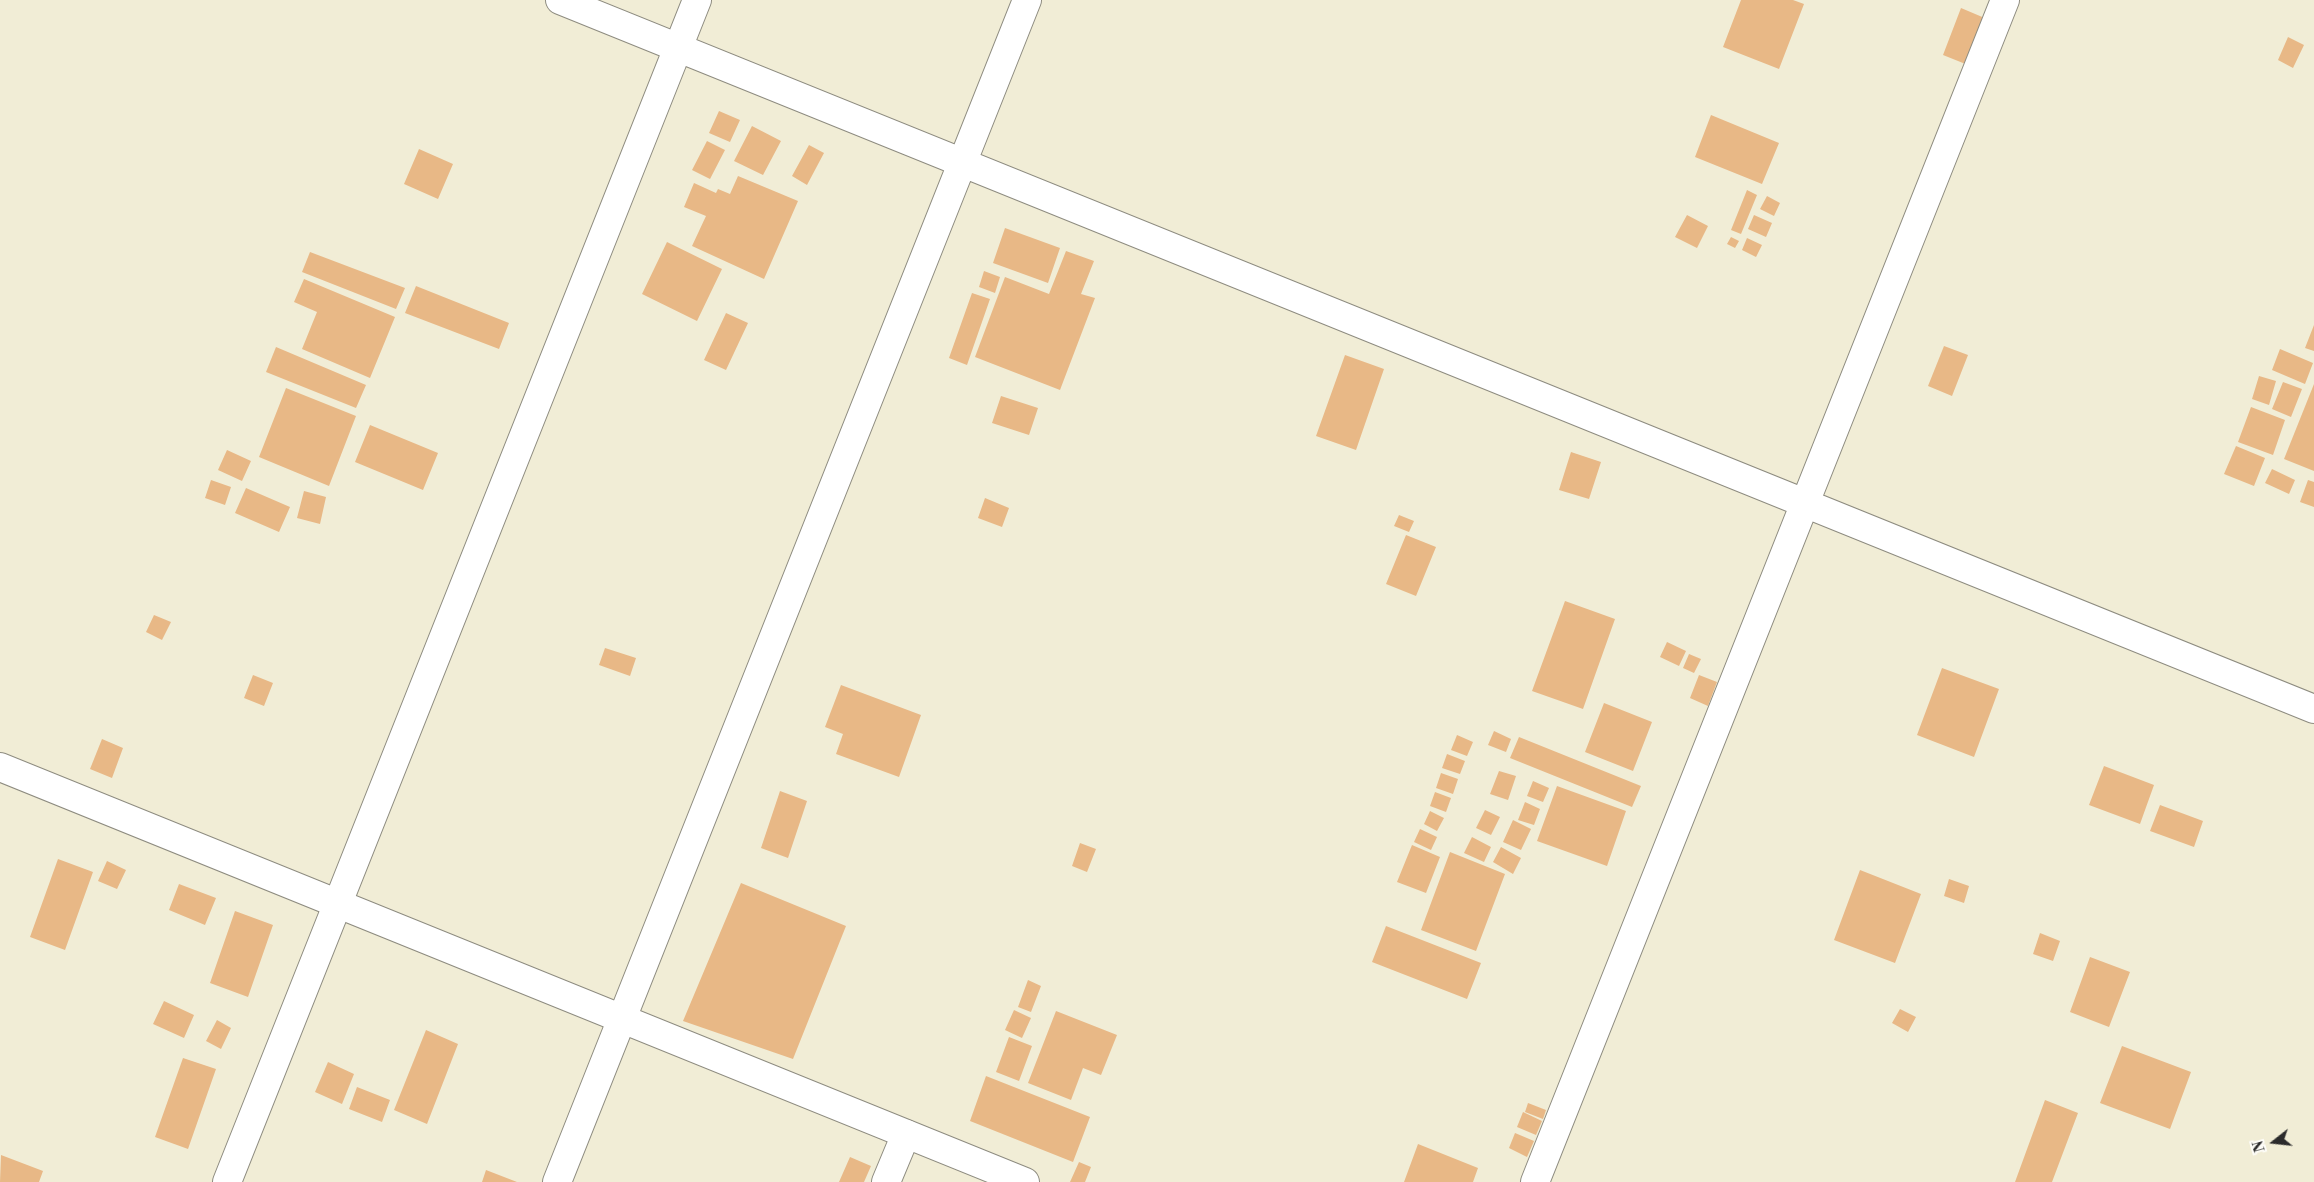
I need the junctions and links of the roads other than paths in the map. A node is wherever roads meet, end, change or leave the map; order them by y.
1 (560, 0) edge
2 (697, 0) edge
3 (1027, 0) edge
4 (2005, 0) edge
5 (678, 48) junction
6 (962, 163) junction
7 (1805, 503) junction
8 (2314, 710) edge
9 (0, 767) edge
10 (338, 904) junction
11 (622, 1019) junction
12 (906, 1134) junction
13 (227, 1182) edge
14 (557, 1182) edge
15 (886, 1182) edge
16 (1025, 1182) edge
17 (1534, 1182) edge

1 - 5 street
2 - 5 street
3 - 6 street
4 - 7 street
5 - 6 street
5 - 10 street
6 - 7 street
6 - 11 street
7 - 8 street
7 - 17 street
9 - 10 street
10 - 11 street
10 - 13 street
11 - 12 street
11 - 14 street
12 - 15 street
12 - 16 street

